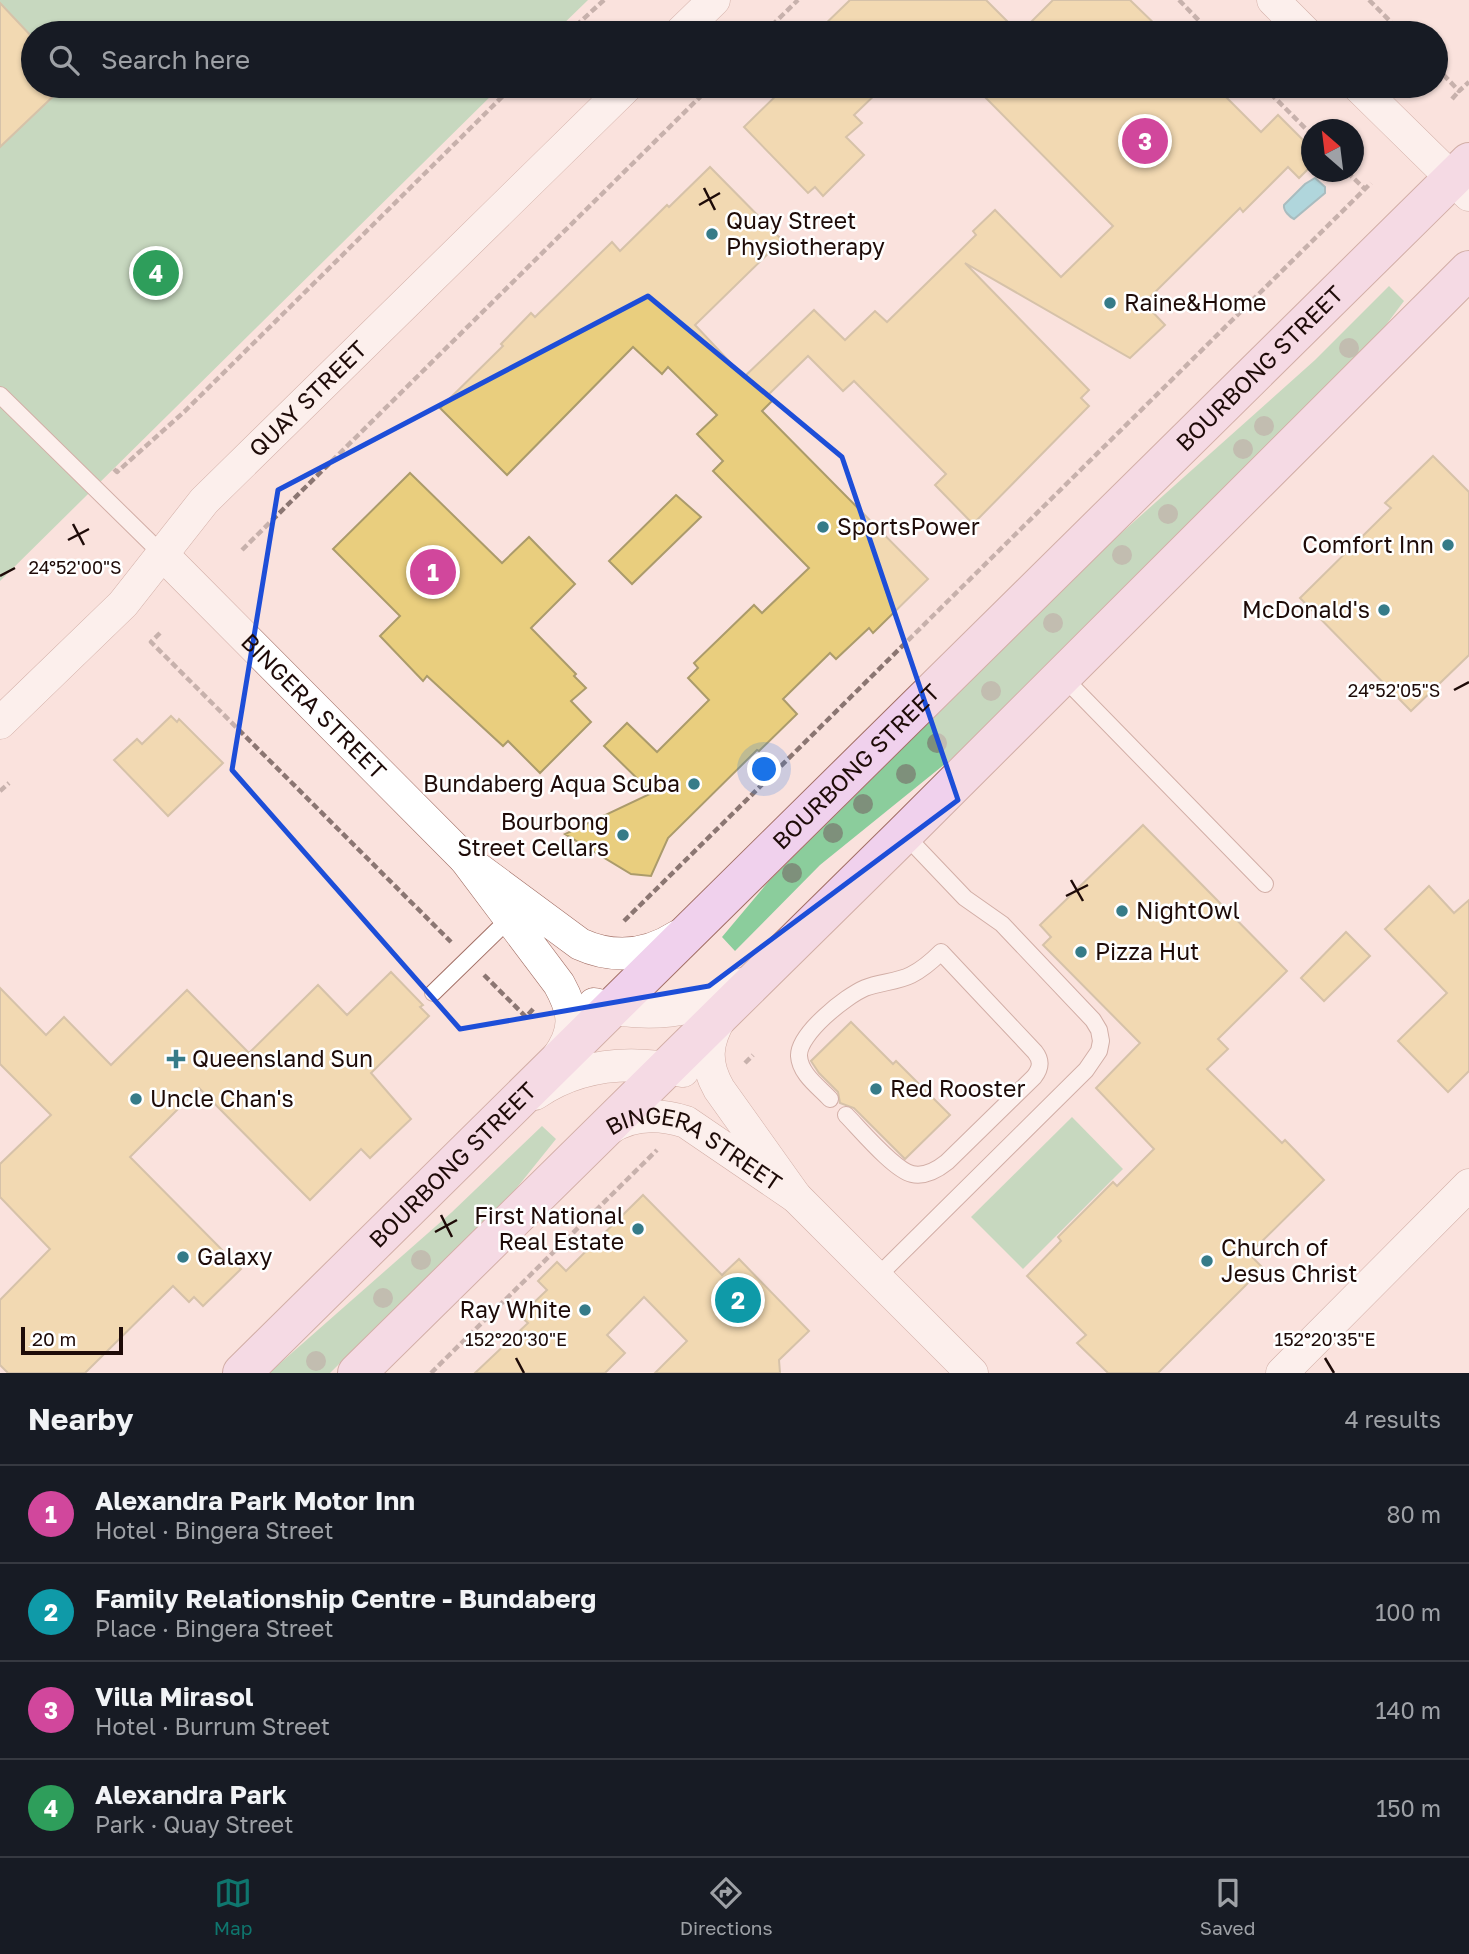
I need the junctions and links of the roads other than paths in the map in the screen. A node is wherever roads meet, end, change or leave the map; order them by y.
1 (714, 0) edge
2 (1273, 0) edge
3 (692, 21) edge
4 (1294, 21) edge
5 (615, 98) edge
6 (1372, 98) edge
7 (1463, 179) edge
8 (1469, 270) edge
9 (0, 395) edge
10 (162, 554) junction
11 (1062, 676) junction
12 (0, 723) edge
13 (904, 834) junction
14 (465, 859) junction
15 (1265, 884) dead end
16 (510, 918) junction
17 (698, 923) junction
18 (771, 963) junction
19 (559, 984) junction
20 (433, 993) dead end
21 (730, 1003) junction
22 (612, 1008) junction
23 (666, 1067) junction
24 (543, 1076) junction
25 (719, 1089) junction
26 (830, 1099) dead end
27 (846, 1115) dead end
28 (503, 1116) junction
29 (592, 1141) junction
30 (1469, 1185) edge
31 (796, 1197) junction
32 (877, 1277) junction
33 (242, 1373) edge
34 (357, 1373) edge
35 (972, 1373) edge
36 (1282, 1373) edge

1 - 3 street
2 - 4 street
5 - 10 street, QUAY STREET
6 - 7 street
7 - 17 main road, BOURBONG STREET
8 - 11 main road
9 - 10 lane
10 - 12 street, QUAY STREET
10 - 14 street, BINGERA STREET
11 - 13 main road
11 - 15 lane
13 - 18 main road
13 - 32 lane
14 - 16 street, BINGERA STREET
14 - 17 street, BINGERA STREET
16 - 19 street, BINGERA STREET
16 - 20 lane
17 - 22 main road, BOURBONG STREET
18 - 21 main road
18 - 22 street
19 - 22 street
19 - 24 street, BINGERA STREET
21 - 23 main road
21 - 25 street, BINGERA STREET
22 - 24 main road, BOURBONG STREET
23 - 25 street
23 - 28 street
23 - 29 main road
24 - 28 main road, BOURBONG STREET
25 - 31 street, BINGERA STREET
26 - 27 lane
28 - 33 main road, BOURBONG STREET
29 - 31 street, BINGERA STREET
29 - 34 main road
30 - 36 street
31 - 32 street, BINGERA STREET
32 - 35 street, BINGERA STREET

